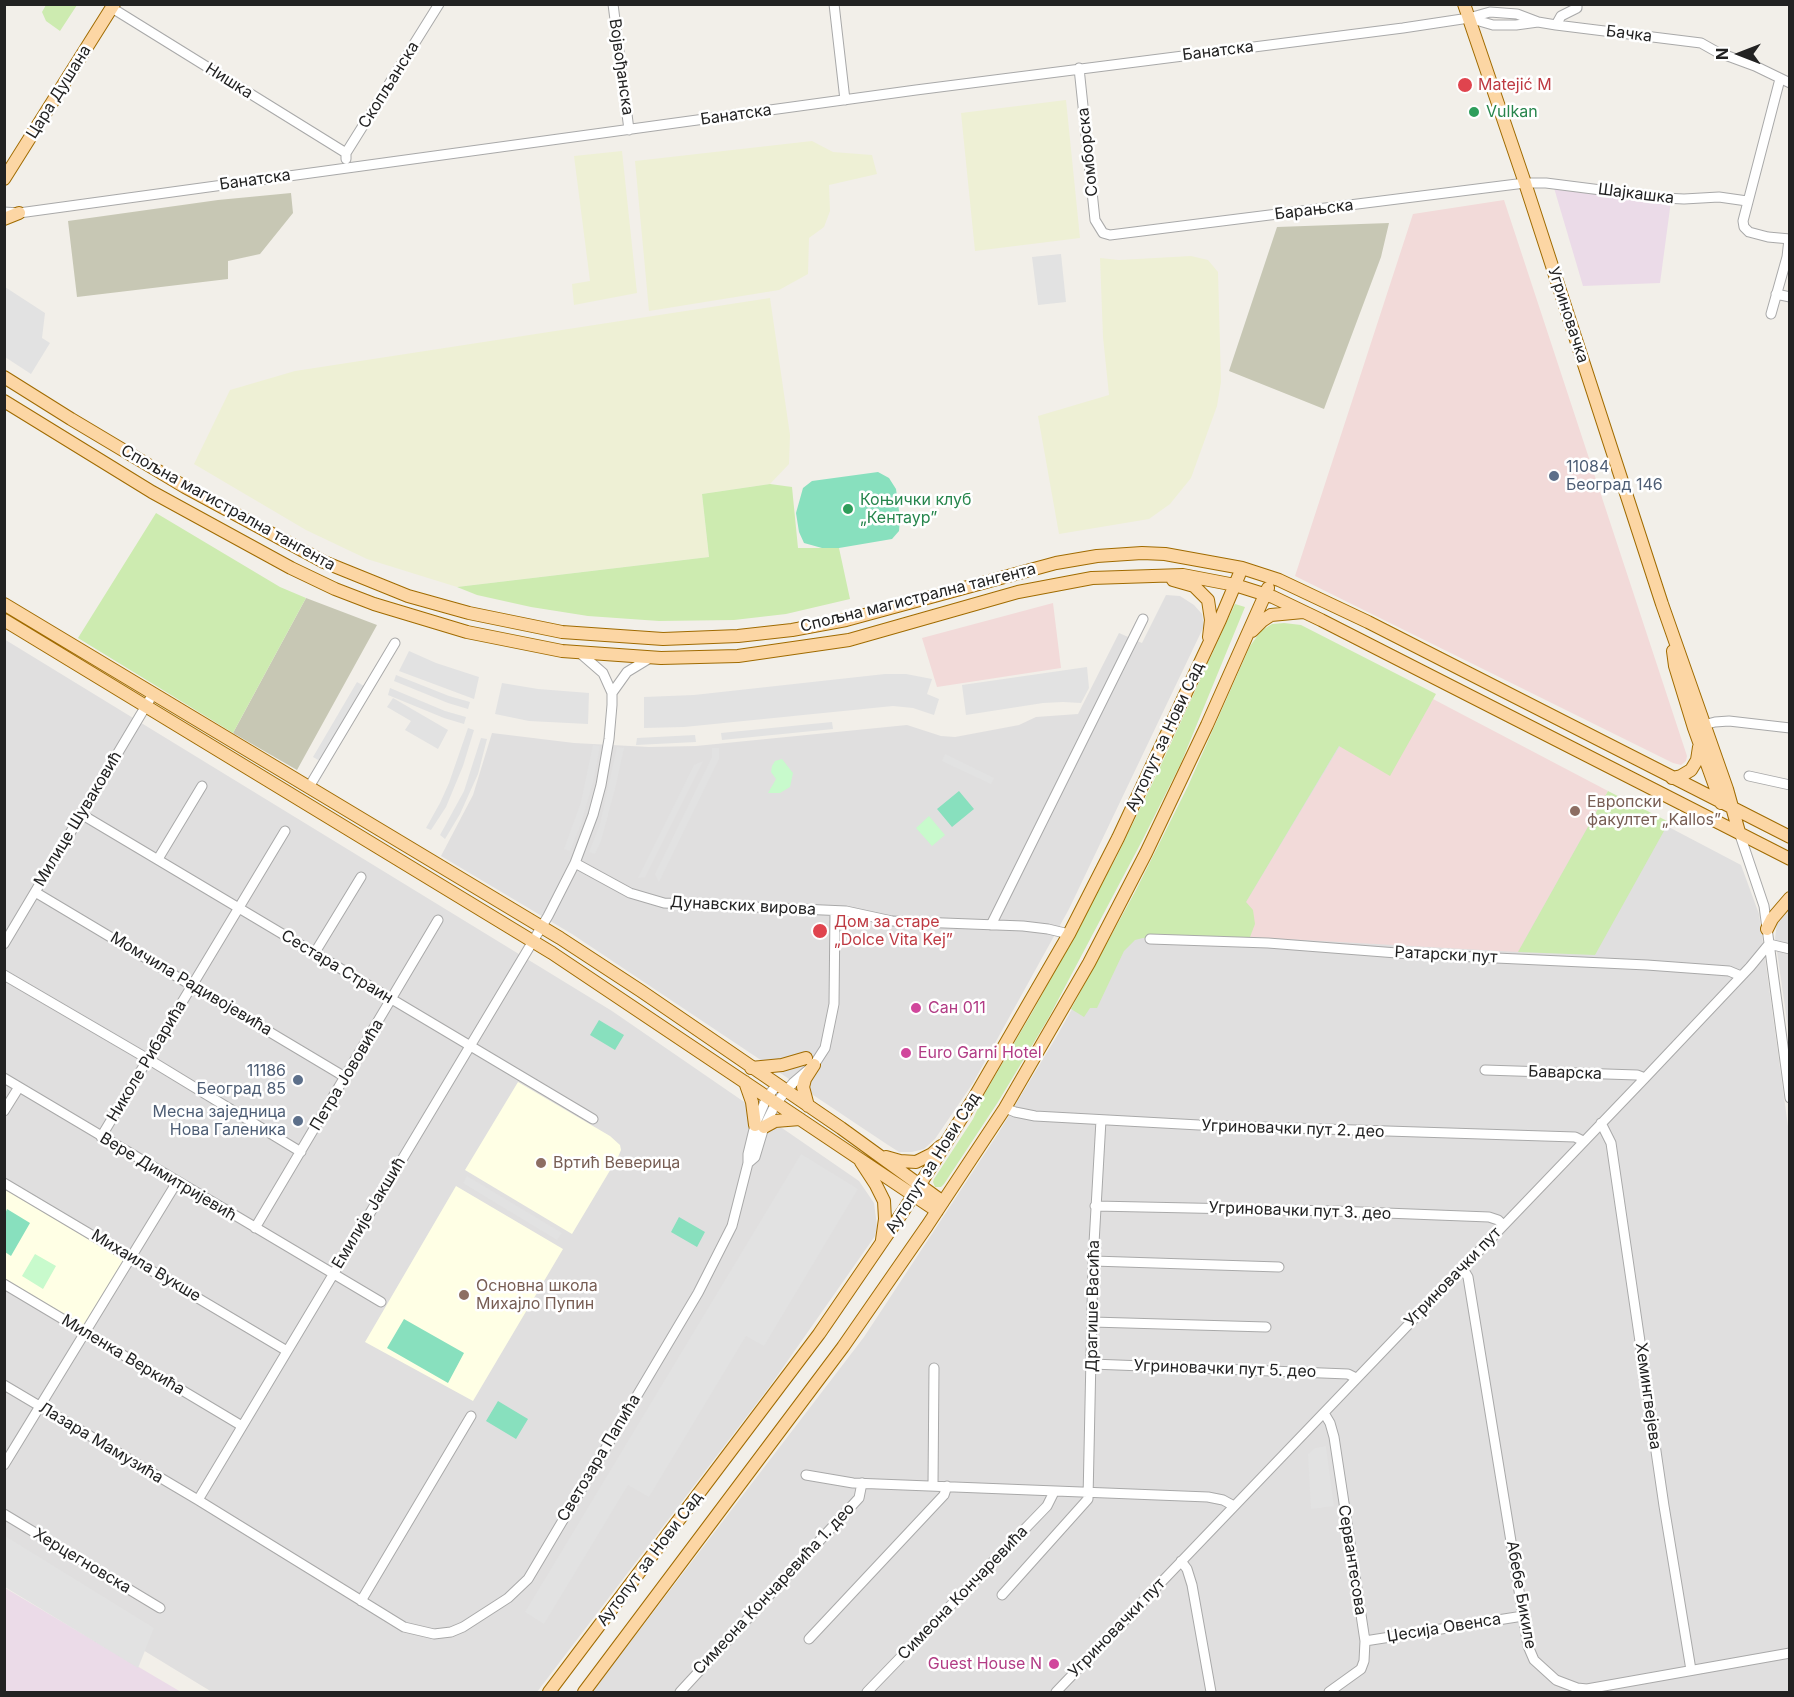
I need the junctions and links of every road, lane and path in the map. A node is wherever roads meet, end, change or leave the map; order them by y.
1 (439, 4) edge
2 (613, 4) edge
3 (834, 4) edge
4 (1464, 4) edge
5 (113, 6) edge
6 (1577, 6) edge
7 (1468, 18) junction
8 (1556, 25) junction
9 (1079, 68) junction
10 (1780, 79) junction
11 (1790, 83) edge
12 (845, 100) junction
13 (629, 130) junction
14 (346, 153) junction
15 (348, 167) junction
16 (4, 179) edge
17 (1525, 183) junction
18 (1747, 201) junction
19 (4, 212) edge
20 (19, 213) junction
21 (4, 219) edge
22 (1103, 233) joint
23 (1789, 239) edge
24 (1776, 294) junction
25 (1790, 297) edge
26 (1771, 314) dead end
27 (4, 377) edge
28 (4, 401) edge
29 (162, 474) junction
30 (152, 492) junction
31 (1242, 568) junction
32 (1148, 575) junction
33 (1272, 578) junction
34 (1235, 585) junction
35 (1265, 594) junction
36 (4, 604) edge
37 (1304, 612) junction
38 (1143, 619) dead end
39 (4, 620) edge
40 (1245, 640) junction
41 (395, 643) dead end
42 (1208, 647) junction
43 (580, 653) junction
44 (651, 658) junction
45 (612, 693) junction
46 (153, 694) junction
47 (146, 706) junction
48 (1700, 726) junction
49 (1790, 728) edge
50 (1699, 742) junction
51 (1749, 776) dead end
52 (1672, 778) junction
53 (1790, 784) edge
54 (202, 786) dead end
55 (309, 787) junction
56 (1721, 802) junction
57 (1733, 809) junction
58 (81, 814) junction
59 (285, 831) dead end
60 (1739, 832) junction
61 (1790, 837) edge
62 (1790, 859) edge
63 (158, 860) junction
64 (575, 863) junction
65 (361, 877) dead end
66 (35, 892) junction
67 (1790, 898) edge
68 (238, 908) junction
69 (835, 911) junction
70 (438, 921) dead end
71 (991, 925) junction
72 (541, 926) junction
73 (1767, 929) junction
74 (1068, 934) junction
75 (1150, 939) dead end
76 (533, 940) junction
77 (4, 944) edge
78 (1769, 944) junction
79 (1790, 949) edge
80 (314, 954) junction
81 (4, 975) edge
82 (1741, 976) junction
83 (192, 985) junction
84 (391, 999) junction
85 (1785, 1035) edge
86 (469, 1046) junction
87 (148, 1059) junction
88 (810, 1062) junction
89 (751, 1068) junction
90 (1485, 1070) dead end
91 (345, 1077) junction
92 (4, 1078) edge
93 (1645, 1078) junction
94 (745, 1082) junction
95 (1788, 1082) edge
96 (19, 1087) junction
97 (781, 1088) junction
98 (1790, 1098) edge
99 (772, 1100) junction
100 (808, 1106) junction
101 (1005, 1108) junction
102 (4, 1111) edge
103 (593, 1119) dead end
104 (800, 1119) junction
105 (1101, 1120) junction
106 (1601, 1123) junction
107 (760, 1126) junction
108 (953, 1132) junction
109 (101, 1137) junction
110 (1583, 1141) junction
111 (301, 1152) junction
112 (876, 1154) junction
113 (857, 1156) junction
114 (177, 1182) junction
115 (4, 1183) edge
116 (916, 1191) junction
117 (1095, 1206) junction
118 (940, 1207) junction
119 (1503, 1225) junction
120 (255, 1228) junction
121 (882, 1244) junction
122 (131, 1257) junction
123 (1093, 1261) junction
124 (1278, 1267) dead end
125 (1462, 1267) junction
126 (333, 1274) junction
127 (4, 1284) edge
128 (381, 1302) dead end
129 (1092, 1322) junction
130 (1266, 1327) dead end
131 (86, 1332) junction
132 (287, 1351) junction
133 (1092, 1364) junction
134 (934, 1368) dead end
135 (1356, 1378) junction
136 (4, 1385) edge
137 (40, 1406) junction
138 (1324, 1413) junction
139 (471, 1416) dead end
140 (242, 1426) junction
141 (4, 1465) edge
142 (806, 1475) dead end
143 (862, 1483) junction
144 (933, 1485) junction
145 (947, 1486) junction
146 (1054, 1492) junction
147 (1089, 1493) junction
148 (198, 1500) junction
149 (1234, 1506) junction
150 (4, 1515) edge
151 (1181, 1561) junction
152 (1002, 1595) dead end
153 (361, 1601) junction
154 (160, 1608) dead end
155 (1523, 1616) junction
156 (809, 1639) dead end
157 (1365, 1641) junction
158 (1790, 1653) edge
159 (1691, 1670) junction
160 (549, 1692) edge
161 (584, 1692) edge
162 (680, 1692) edge
163 (867, 1692) edge
164 (1056, 1692) edge
165 (1210, 1692) edge
166 (1329, 1692) edge

1 - 14 street, Скопљанска
2 - 13 street, Војвођанска
3 - 12 street
4 - 7 main road, Угриновачка
5 - 14 street, Нишка
5 - 16 main road, Цара Душана
6 - 8 street
7 - 8 street, Бачка
7 - 9 street, Банатска
7 - 17 main road, Угриновачка
8 - 10 street, Бачка
9 - 12 street, Банатска
9 - 22 street, Сомборска
10 - 11 street
10 - 18 street
12 - 13 street, Банатска
13 - 15 street, Банатска
14 - 15 street
15 - 20 street, Банатска
17 - 18 street, Шајкашка
17 - 22 street, Барањска
17 - 48 main road, Угриновачка
18 - 23 street
19 - 20 street, Банатска
20 - 21 main road
23 - 24 street
24 - 25 street
24 - 26 street
27 - 29 main road, Спољна магистрална тангента
28 - 30 main road, Спољна магистрална тангента
29 - 30 main road
29 - 31 main road, Спољна магистрална тангента
30 - 43 main road, Спољна магистрална тангента
31 - 33 main road
31 - 34 main road, Аутопут за Нови Сад
32 - 34 main road, Спољна магистрална тангента
32 - 42 main road
32 - 44 main road, Спољна магистрална тангента
33 - 35 main road, Аутопут за Нови Сад
33 - 52 main road
34 - 35 main road
34 - 42 main road, Аутопут за Нови Сад
35 - 37 main road
35 - 40 main road, Аутопут за Нови Сад
36 - 46 main road
37 - 40 main road
37 - 60 main road
38 - 71 street
39 - 47 main road
40 - 101 main road, Аутопут за Нови Сад
41 - 55 street
42 - 74 main road, Аутопут за Нови Сад
43 - 44 main road, Спољна магистрална тангента
43 - 45 street
44 - 45 street
45 - 64 street
46 - 47 street, Милице Шуваковић
46 - 55 main road
47 - 58 street, Милице Шуваковић
47 - 76 main road
48 - 49 street
48 - 50 main road, Угриновачка
48 - 57 main road, Угриновачка
50 - 52 main road
50 - 56 main road, Угриновачка
51 - 53 street
52 - 56 main road
54 - 63 street
55 - 72 main road
56 - 57 main road
56 - 60 main road, Угриновачка
57 - 60 main road, Угриновачка
57 - 61 main road
58 - 63 street, Сестара Страин
58 - 66 street, Милице Шуваковић
59 - 68 street, Николе Рибарића
60 - 62 main road
60 - 73 street
63 - 68 street, Сестара Страин
64 - 69 street, Дунавских вирова
64 - 72 street
65 - 80 street
66 - 77 street, Милице Шуваковић
66 - 83 street, Момчила Радивојевића
67 - 73 main road
68 - 80 street, Сестара Страин
68 - 83 street, Николе Рибарића
69 - 71 street, Дунавских вирова
69 - 88 street
70 - 84 street, Петра Јововића
71 - 74 street, Дунавских вирова
72 - 76 street, Емилије Јакшић
72 - 89 main road
73 - 78 street
74 - 108 main road, Аутопут за Нови Сад
75 - 82 street, Ратарски пут
76 - 86 street, Емилије Јакшић
76 - 94 main road
78 - 79 street
78 - 82 street, Угриновачки пут
78 - 85 street
80 - 84 street, Сестара Страин
81 - 87 street
82 - 93 street, Угриновачки пут
83 - 87 street, Николе Рибарића
83 - 91 street, Момчила Радивојевића
84 - 86 street, Сестара Страин
84 - 91 street, Петра Јововића
85 - 95 street
86 - 103 street, Сестара Страин
86 - 126 street, Емилије Јакшић
87 - 109 street, Николе Рибарића
87 - 111 street
88 - 89 main road
88 - 97 street
88 - 100 main road
89 - 97 main road
90 - 93 street, Баварска
91 - 111 street, Петра Јововића
92 - 96 street, Вере Димитријевић
93 - 106 street, Угриновачки пут
94 - 99 main road
94 - 107 main road
95 - 98 street
96 - 102 street
96 - 109 street, Вере Димитријевић
97 - 99 street, Светозара Папића
97 - 100 main road
99 - 104 main road
99 - 107 street, Светозара Папића
100 - 112 main road
101 - 105 street, Угриновачки пут 2. део
101 - 118 main road, Аутопут за Нови Сад
104 - 107 main road
104 - 113 main road
105 - 110 street, Угриновачки пут 2. део
105 - 117 street, Драгише Васића
106 - 110 street, Угриновачки пут
106 - 159 street, Хемингвејева
107 - 153 street, Светозара Папића
108 - 112 main road
108 - 116 main road, Аутопут за Нови Сад
109 - 114 street, Вере Димитријевић
110 - 119 street, Угриновачки пут
111 - 120 street, Петра Јововића
112 - 116 main road
113 - 116 main road
113 - 121 main road
114 - 120 street, Вере Димитријевић
114 - 122 street
115 - 122 street, Михаила Вукше
116 - 118 main road
116 - 121 main road, Аутопут за Нови Сад
117 - 119 street, Угриновачки пут 3. део
117 - 123 street, Драгише Васића
118 - 161 main road, Аутопут за Нови Сад
119 - 125 street, Угриновачки пут
120 - 126 street, Вере Димитријевић
121 - 160 main road, Аутопут за Нови Сад
122 - 131 street
122 - 132 street, Михаила Вукше
123 - 124 street
123 - 129 street, Драгише Васића
125 - 135 street, Угриновачки пут
125 - 155 street, Абебе Бикиле
126 - 128 street, Вере Димитријевић
126 - 132 street, Емилије Јакшић
127 - 131 street, Миленка Веркића
129 - 130 street
129 - 133 street, Драгише Васића
131 - 137 street
131 - 140 street, Миленка Веркића
132 - 140 street, Емилије Јакшић
133 - 135 street, Угриновачки пут 5. део
133 - 147 street, Драгише Васића
134 - 144 street
135 - 138 street, Угриновачки пут
136 - 137 street, Лазара Мамузића
137 - 141 street
137 - 148 street, Лазара Мамузића
138 - 149 street, Угриновачки пут
138 - 157 street, Сервантесова
139 - 153 street
140 - 148 street, Емилије Јакшић
142 - 143 street
143 - 144 street
143 - 162 street, Симеона Кончаревића 1. део
144 - 145 street
145 - 146 street
145 - 156 street
146 - 147 street
146 - 163 street, Симеона Кончаревића
147 - 149 street
147 - 152 street
148 - 153 street, Светозара Папића
149 - 151 street, Угриновачки пут
150 - 154 street, Херцегновска
151 - 164 street, Угриновачки пут
151 - 165 street
155 - 157 street, Џесија Овенса
155 - 159 street, Абебе Бикиле
157 - 166 street, Сервантесова
158 - 159 street, Абебе Бикиле

